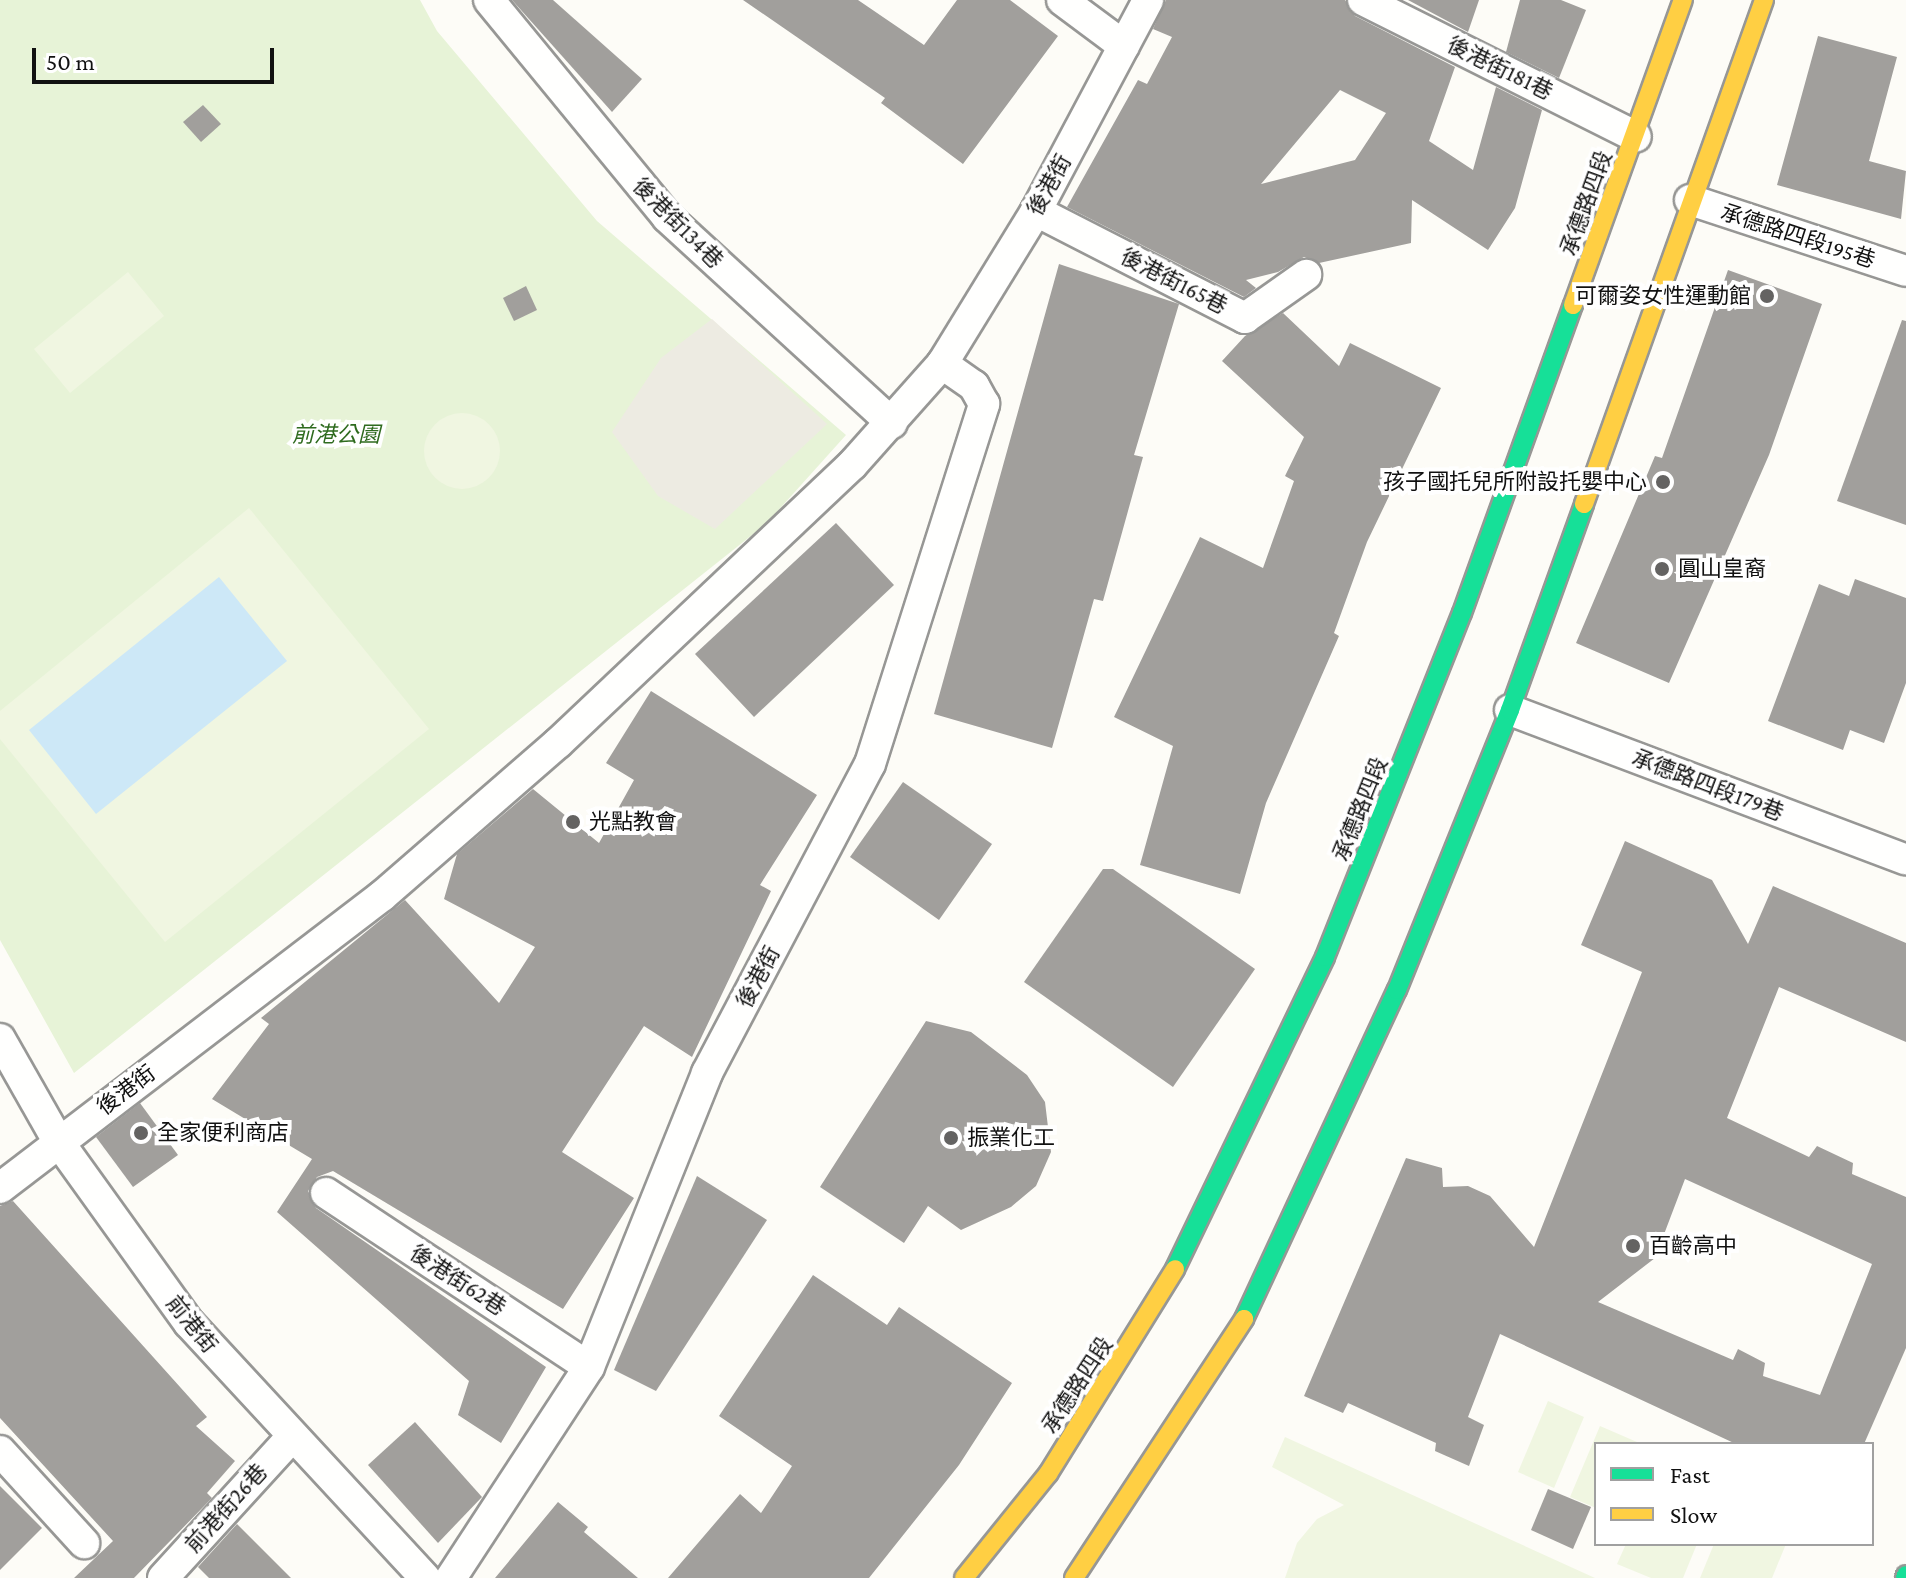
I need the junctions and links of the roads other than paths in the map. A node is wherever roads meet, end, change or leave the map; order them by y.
1 (489, 0) edge
2 (1062, 0) edge
3 (1148, 0) edge
4 (1363, 0) edge
5 (1683, 0) edge
6 (1764, 0) edge
7 (1124, 46) junction
8 (1636, 137) junction
9 (1690, 200) junction
10 (1036, 211) junction
11 (1906, 271) edge
12 (1306, 275) dead end
13 (942, 364) junction
14 (892, 423) junction
15 (1510, 710) junction
16 (1906, 860) edge
17 (0, 1039) edge
18 (9, 1080) edge
19 (58, 1141) junction
20 (0, 1188) edge
21 (326, 1193) dead end
22 (589, 1367) junction
23 (290, 1439) junction
24 (0, 1451) edge
25 (84, 1543) dead end
26 (163, 1578) edge
27 (425, 1578) edge
28 (451, 1578) edge
29 (964, 1578) edge
30 (1074, 1578) edge

1 - 14 street, 後港街134巷
2 - 7 street
3 - 7 street, 後港街
4 - 8 street, 後港街181巷
5 - 8 main road, 承德路四段
6 - 9 main road
7 - 10 street, 後港街
8 - 29 main road, 承德路四段
9 - 11 street, 承德路四段195巷
9 - 15 main road
10 - 12 street, 後港街165巷
10 - 13 street, 後港街
13 - 14 street, 後港街
13 - 22 street, 後港街
14 - 19 street, 後港街
15 - 16 street, 承德路四段179巷
15 - 30 main road
17 - 18 street, 前港街
18 - 19 street, 前港街
19 - 20 street, 後港街
19 - 23 street, 前港街
21 - 22 street, 後港街62巷
22 - 28 street, 後港街
23 - 26 street, 前港街26巷
23 - 27 street, 前港街
24 - 25 street

